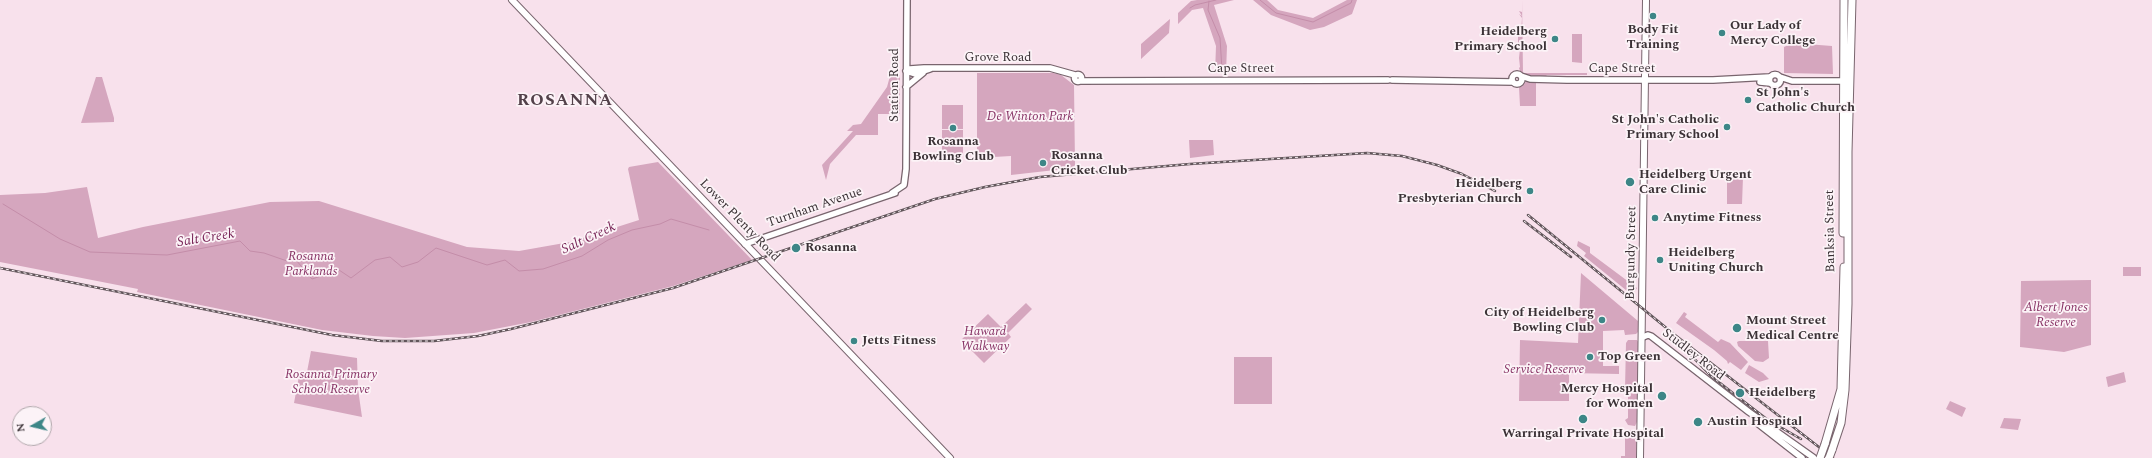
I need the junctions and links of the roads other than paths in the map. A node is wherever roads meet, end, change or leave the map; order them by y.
1 (512, 0) edge
2 (907, 0) edge
3 (1646, 0) edge
4 (1844, 0) edge
5 (1852, 0) edge
6 (931, 69) junction
7 (906, 71) junction
8 (924, 71) junction
9 (1521, 76) junction
10 (1078, 78) joint
11 (1512, 79) junction
12 (1530, 79) junction
13 (1645, 80) junction
14 (1770, 80) junction
15 (1779, 80) junction
16 (1851, 80) junction
17 (1843, 81) junction
18 (1521, 83) junction
19 (906, 87) junction
20 (904, 188) joint
21 (745, 244) junction
22 (1643, 337) junction
23 (1800, 453) edge
24 (950, 458) edge
25 (1640, 458) edge
26 (1808, 458) edge
27 (1814, 458) edge
28 (1820, 458) edge
29 (1829, 458) edge

1 - 21 main road, Lower Plenty Road
2 - 7 street, Station Road
3 - 13 main road, Burgundy Street
4 - 17 highway, Banksia Street
5 - 16 highway, Banksia Street
6 - 7 street, Grove Road
6 - 8 street, Grove Road
6 - 10 street, Grove Road
7 - 8 street, Grove Road
7 - 19 street, Station Road
8 - 19 street
9 - 11 street
9 - 12 street, Cape Street
9 - 18 street
10 - 11 street, Cape Street
11 - 18 street
12 - 13 street, Cape Street
12 - 18 street, Cape Street
13 - 14 street, Cape Street
13 - 22 main road, Burgundy Street
14 - 15 street
14 - 15 street
15 - 17 street
16 - 17 highway
16 - 29 highway, Banksia Street, bridge
17 - 28 highway, Banksia Street, bridge
19 - 20 street, Station Road
20 - 21 street, Turnham Avenue
21 - 24 main road, Lower Plenty Road
22 - 23 street, Studley Road
22 - 23 street, Studley Road
22 - 25 main road, Burgundy Street
23 - 26 street
23 - 27 street, Studley Road

